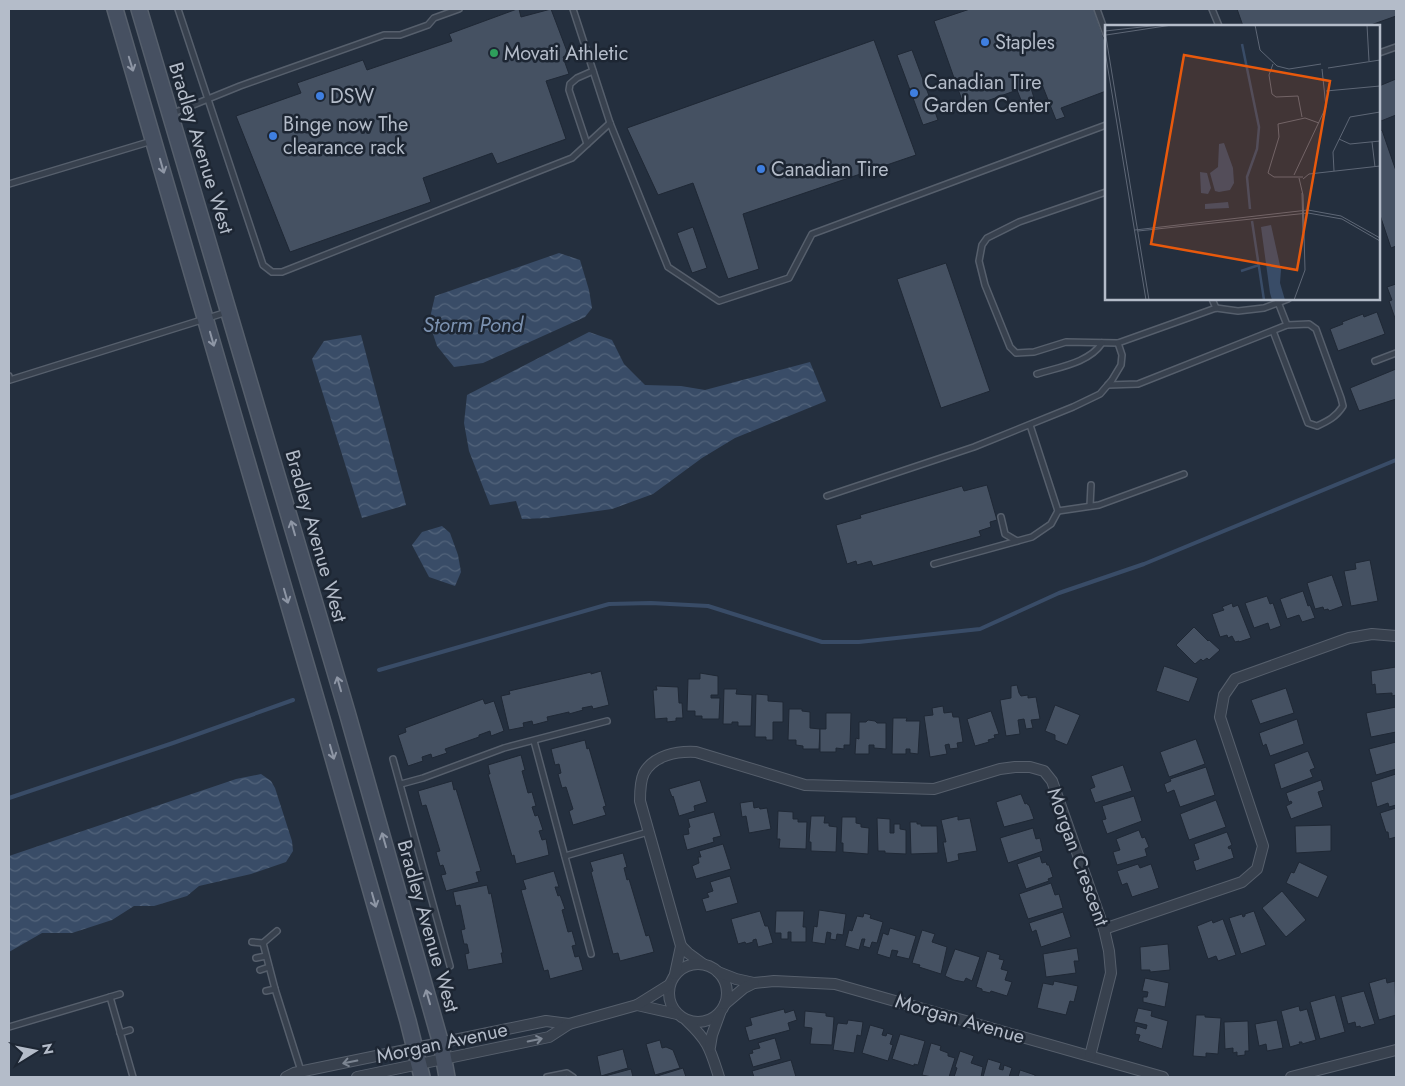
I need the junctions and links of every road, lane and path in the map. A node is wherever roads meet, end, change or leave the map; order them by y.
1 (115, 9) edge
2 (139, 9) edge
3 (178, 9) edge
4 (459, 9) edge
5 (573, 9) edge
6 (1097, 9) edge
7 (1212, 9) edge
8 (1219, 25) edge
9 (1105, 31) edge
10 (1396, 47) edge
11 (1380, 53) edge
12 (593, 71) junction
13 (208, 100) junction
14 (170, 114) junction
15 (610, 123) junction
16 (1105, 125) edge
17 (154, 141) junction
18 (587, 144) junction
19 (9, 184) edge
20 (1105, 192) edge
21 (1212, 300) edge
22 (1285, 300) edge
23 (1278, 302) junction
24 (1216, 308) junction
25 (229, 312) junction
26 (206, 318) junction
27 (1286, 325) junction
28 (1273, 330) junction
29 (1118, 342) junction
30 (1102, 343) junction
31 (1396, 353) edge
32 (1376, 361) dead end
33 (1037, 374) dead end
34 (9, 379) edge
35 (1108, 385) junction
36 (1030, 425) junction
37 (1184, 474) dead end
38 (1090, 485) dead end
39 (826, 496) dead end
40 (1090, 506) junction
41 (1058, 512) junction
42 (1001, 517) dead end
43 (1017, 541) junction
44 (934, 564) dead end
45 (1396, 636) edge
46 (607, 721) dead end
47 (534, 741) junction
48 (394, 758) dead end
49 (401, 784) junction
50 (650, 831) junction
51 (565, 856) junction
52 (1104, 929) junction
53 (277, 931) dead end
54 (252, 942) dead end
55 (263, 943) junction
56 (681, 946) junction
57 (591, 954) dead end
58 (266, 956) junction
59 (256, 958) dead end
60 (704, 964) junction
61 (450, 966) dead end
62 (269, 967) junction
63 (260, 970) dead end
64 (718, 972) junction
65 (676, 974) junction
66 (754, 982) junction
67 (669, 985) junction
68 (275, 989) junction
69 (266, 991) dead end
70 (120, 994) dead end
71 (110, 997) junction
72 (637, 1005) junction
73 (723, 1008) junction
74 (677, 1014) junction
75 (687, 1020) junction
76 (569, 1024) junction
77 (9, 1027) edge
78 (130, 1030) dead end
79 (120, 1033) junction
80 (441, 1044) junction
81 (710, 1048) junction
82 (415, 1049) junction
83 (1396, 1050) edge
84 (1090, 1056) junction
85 (444, 1059) junction
86 (420, 1071) edge
87 (301, 1072) junction
88 (1328, 1073) edge
89 (133, 1077) edge
90 (286, 1077) edge
91 (356, 1077) edge
92 (447, 1077) edge
93 (547, 1077) edge
94 (573, 1077) edge
95 (719, 1077) edge
96 (1163, 1077) edge
97 (1291, 1077) edge

1 -> 17 main road
2 - 14 main road, Bradley Avenue West
3 - 13 lane
4 - 13 lane
5 - 12 lane
6 - 9 lane
7 - 8 lane
10 - 11 lane
12 - 15 lane
12 - 18 lane
13 - 14 lane
13 - 18 lane
14 - 25 main road, Bradley Avenue West
15 - 16 lane
15 - 18 lane
17 - 19 lane
17 -> 26 main road
20 - 30 lane
21 - 24 lane
22 - 23 lane
23 - 24 lane
23 - 27 lane
24 - 29 lane
25 - 26 lane
80 -> 25 main road, Bradley Avenue West
26 - 34 lane
26 -> 82 main road
27 - 28 lane
27 - 28 lane
28 - 35 lane
29 - 30 lane
29 - 35 lane
30 - 33 lane
31 - 32 lane
35 - 36 lane
36 - 39 lane
36 - 41 lane
37 - 40 lane
38 - 40 lane
40 - 41 lane
41 - 43 lane
42 - 43 lane
43 - 44 lane
45 - 52 street
46 - 47 lane
47 - 49 lane
47 - 51 lane
48 - 49 lane
49 - 61 lane
50 - 51 lane
50 - 52 street, Morgan Crescent
50 - 56 street, Morgan Crescent
51 - 57 lane
52 - 84 street, Morgan Crescent
53 - 55 lane
54 - 55 lane
55 - 58 lane
56 - 60 street
56 - 65 street, Morgan Crescent
58 - 59 lane
58 - 62 lane
60 - 64 street
60 - 65 street
62 - 63 lane
62 - 68 lane
64 - 66 street, Morgan Avenue
64 - 73 street
65 - 67 street
66 - 73 street
66 - 84 street, Morgan Avenue
67 - 72 street, Morgan Avenue
67 - 74 street
68 - 69 lane
68 - 87 lane
70 - 71 lane
71 - 77 lane
71 - 79 lane
72 - 74 street, Morgan Avenue
72 - 76 street, Morgan Avenue
73 - 75 street
73 - 81 street
74 - 75 street
75 - 81 street
76 - 80 street, Morgan Avenue
85 -> 76 street, Morgan Avenue
78 - 79 lane
79 - 89 lane
80 - 82 street, Morgan Avenue
80 - 85 main road, Bradley Avenue West
81 - 95 street
82 - 86 main road
82 -> 87 street, Morgan Avenue
83 - 88 street
84 - 96 street, Morgan Avenue
85 - 86 street, Morgan Avenue
85 - 92 main road, Bradley Avenue West
86 - 91 street, Morgan Avenue
87 - 90 street, Morgan Avenue
88 - 97 street
93 - 94 lane

